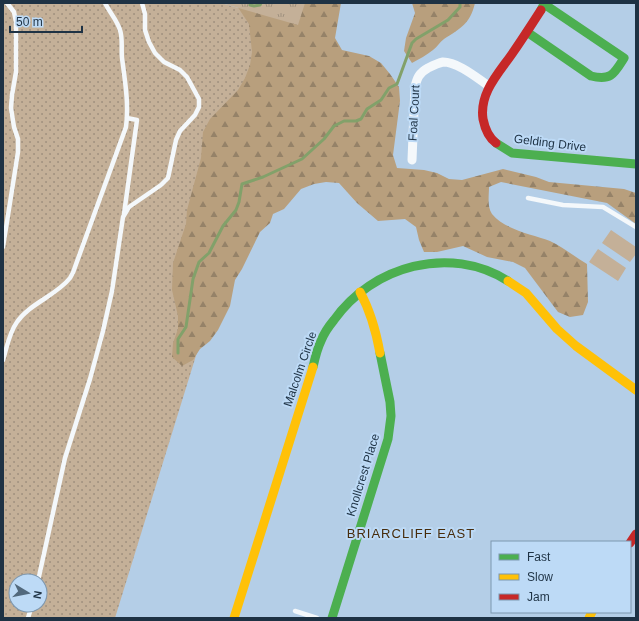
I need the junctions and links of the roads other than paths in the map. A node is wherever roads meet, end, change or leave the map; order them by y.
1 (7, 3) edge
2 (105, 3) edge
3 (142, 3) edge
4 (527, 32) junction
5 (489, 86) junction
6 (127, 118) junction
7 (412, 160) dead end
8 (636, 164) edge
9 (528, 198) dead end
10 (123, 217) junction
11 (636, 227) edge
12 (3, 247) edge
13 (360, 292) junction
14 (3, 360) edge
15 (636, 390) edge
16 (40, 573) edge
17 (295, 611) dead end
18 (234, 618) edge
19 (317, 618) edge
20 (332, 618) edge

1 - 12 lane
2 - 6 lane
3 - 10 lane
4 - 4 street, Gelding Drive
4 - 5 street, Gelding Drive
5 - 7 street, Foal Court
5 - 8 street, Gelding Drive
6 - 10 lane
6 - 14 lane
9 - 11 lane
10 - 16 lane
13 - 15 street, Malcolm Circle
13 - 18 street, Malcolm Circle
13 - 20 street, Knollcrest Place
17 - 19 lane

